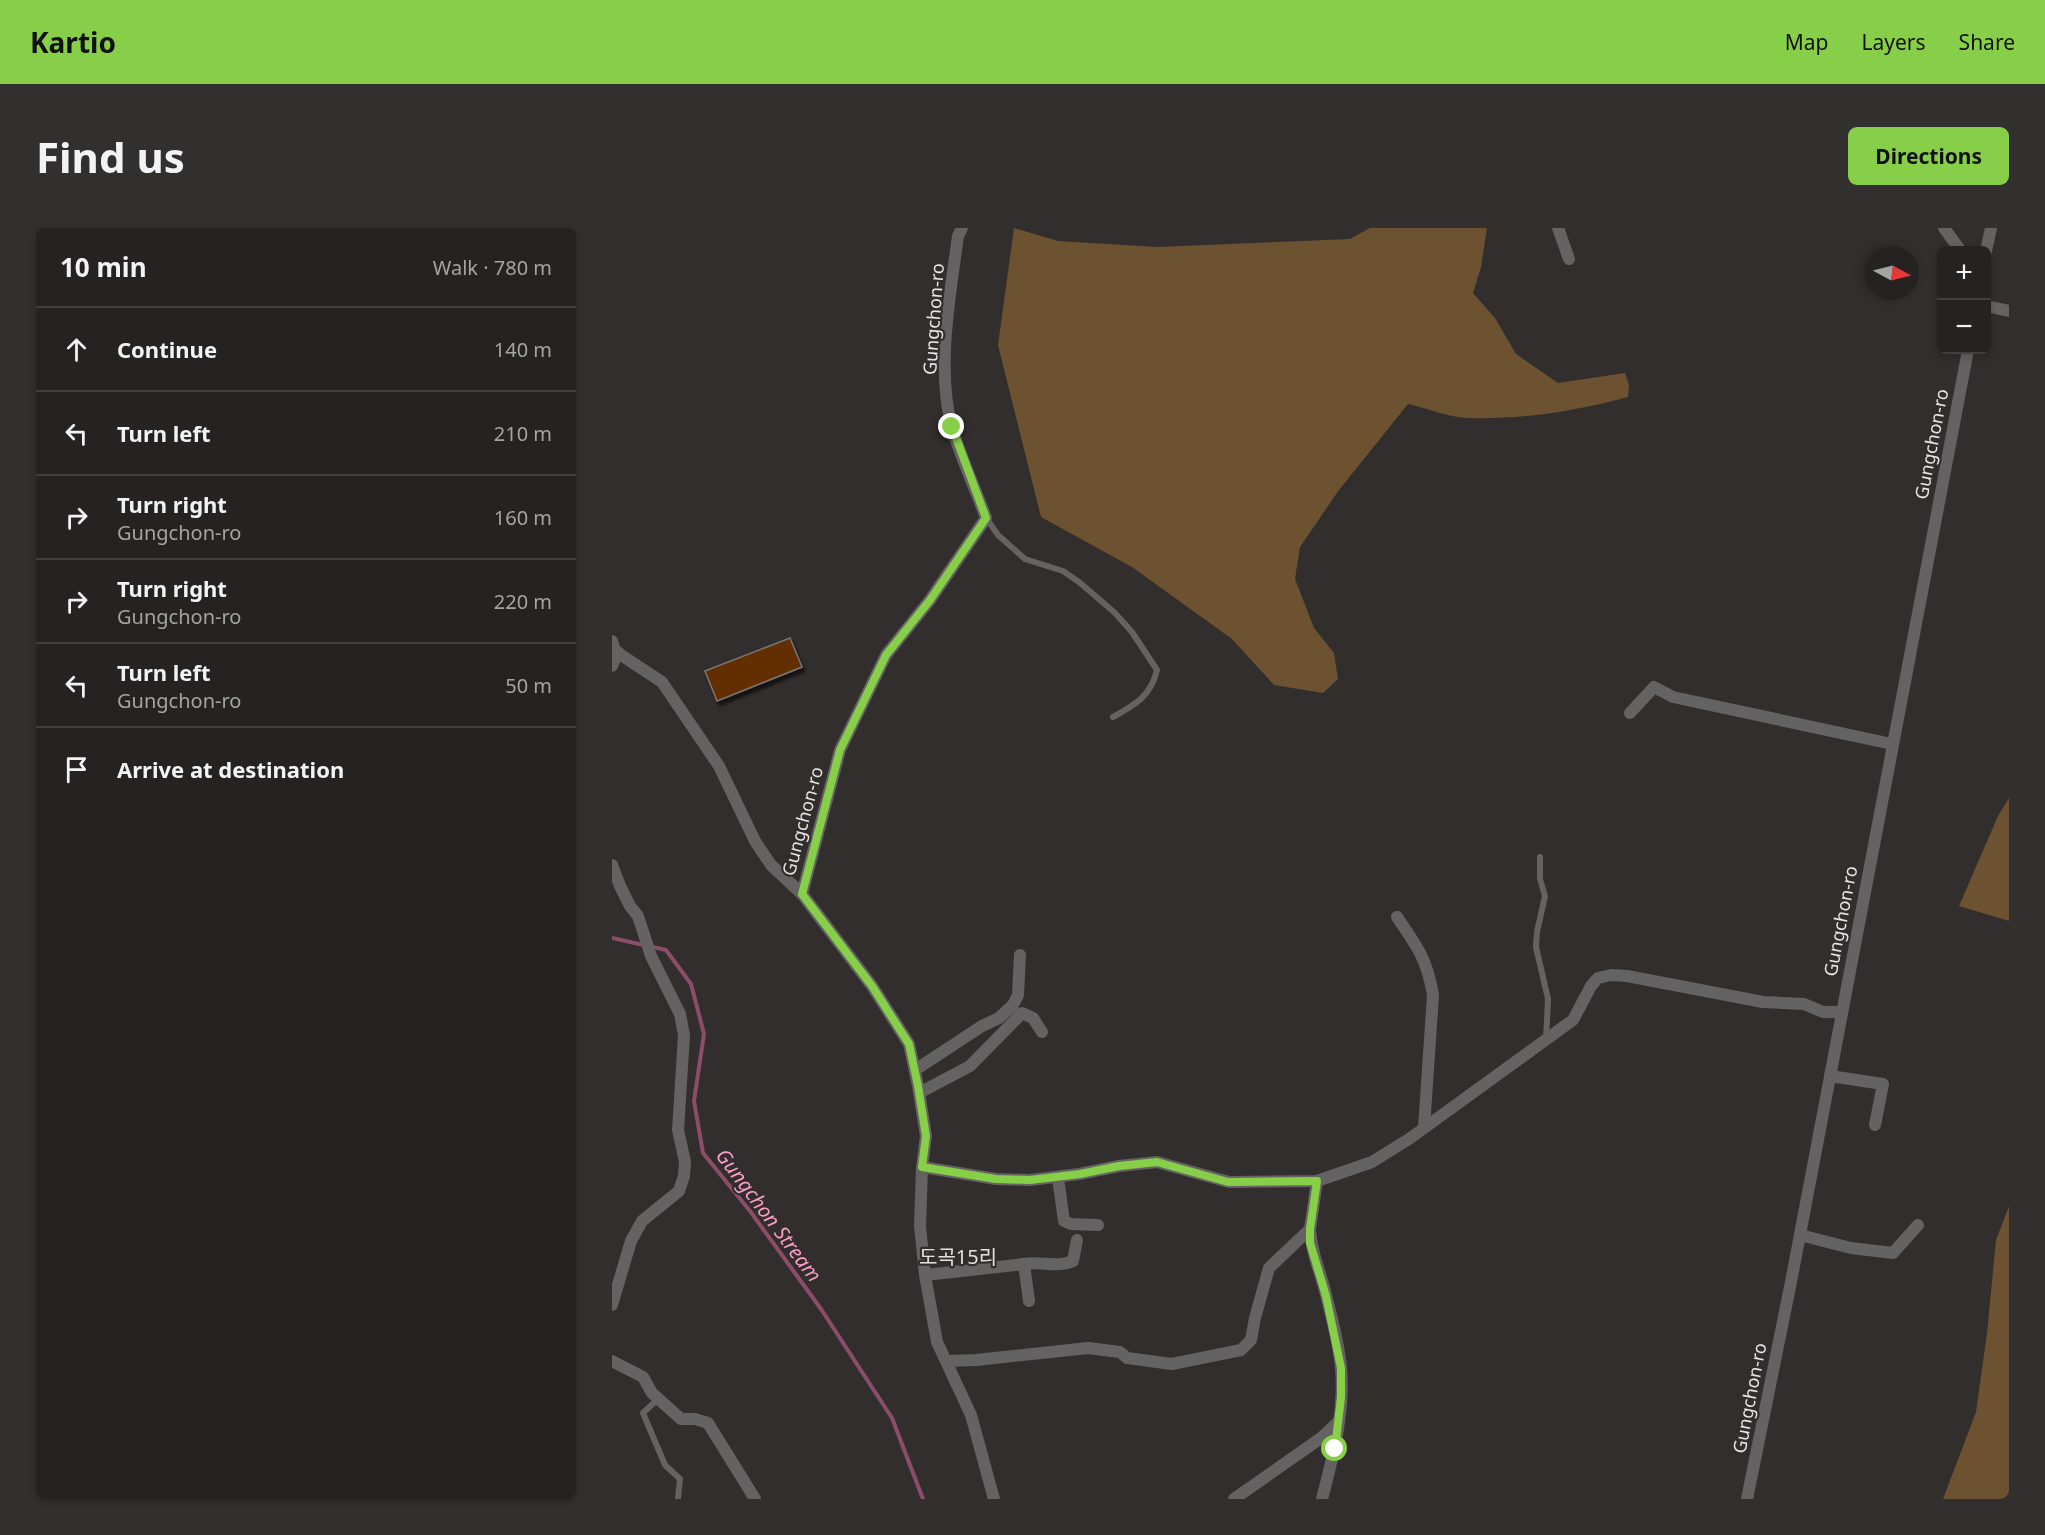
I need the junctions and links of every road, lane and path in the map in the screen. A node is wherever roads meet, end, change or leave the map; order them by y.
1 (962, 228) edge
2 (1558, 228) edge
3 (1944, 228) edge
4 (1991, 228) edge
5 (1957, 246) edge
6 (1987, 246) edge
7 (1569, 259) dead end
8 (1991, 307) edge
9 (2009, 311) edge
10 (1967, 354) edge
11 (986, 518) junction
12 (615, 647) edge
13 (612, 666) edge
14 (1630, 713) dead end
15 (1113, 717) dead end
16 (1892, 744) junction
17 (1540, 857) dead end
18 (612, 865) edge
19 (802, 894) junction
20 (1397, 917) dead end
21 (1020, 955) dead end
22 (1841, 1012) junction
23 (1042, 1032) dead end
24 (1545, 1040) junction
25 (915, 1070) junction
26 (1830, 1076) junction
27 (919, 1093) junction
28 (1875, 1125) dead end
29 (1424, 1128) junction
30 (922, 1167) junction
31 (1058, 1178) junction
32 (1317, 1181) junction
33 (1098, 1225) dead end
34 (1918, 1225) dead end
35 (1310, 1229) junction
36 (1800, 1235) junction
37 (1077, 1240) dead end
38 (1024, 1264) junction
39 (925, 1275) junction
40 (1029, 1301) dead end
41 (612, 1305) edge
42 (612, 1361) edge
43 (947, 1361) junction
44 (658, 1399) junction
45 (1338, 1422) junction
46 (678, 1498) edge
47 (755, 1499) edge
48 (994, 1499) edge
49 (1234, 1499) edge
50 (1322, 1499) edge
51 (1747, 1499) edge

1 - 11 street, Gungchon-ro
2 - 7 street
3 - 5 street
4 - 6 street
8 - 9 street
10 - 16 street, Gungchon-ro
11 - 15 lane
11 - 19 street, Gungchon-ro
12 - 13 street
12 - 19 street
14 - 16 street
16 - 22 street, Gungchon-ro
17 - 24 lane
18 - 41 street
19 - 25 street, Gungchon-ro
20 - 29 street
21 - 25 street
22 - 24 street
22 - 26 street, Gungchon-ro
23 - 27 street
24 - 29 street
25 - 27 street, Gungchon-ro
26 - 28 street
26 - 36 street, Gungchon-ro
27 - 30 street, Gungchon-ro
29 - 32 street
30 - 31 street
30 - 39 street, Gungchon-ro
31 - 32 street
31 - 33 street
32 - 35 street
34 - 36 street
35 - 43 street
35 - 45 street
36 - 51 street, Gungchon-ro
37 - 38 street
38 - 39 street
38 - 40 street
39 - 43 street, Gungchon-ro
42 - 44 street
43 - 48 street, Gungchon-ro
44 - 46 lane
44 - 47 street
45 - 49 street
45 - 50 street

